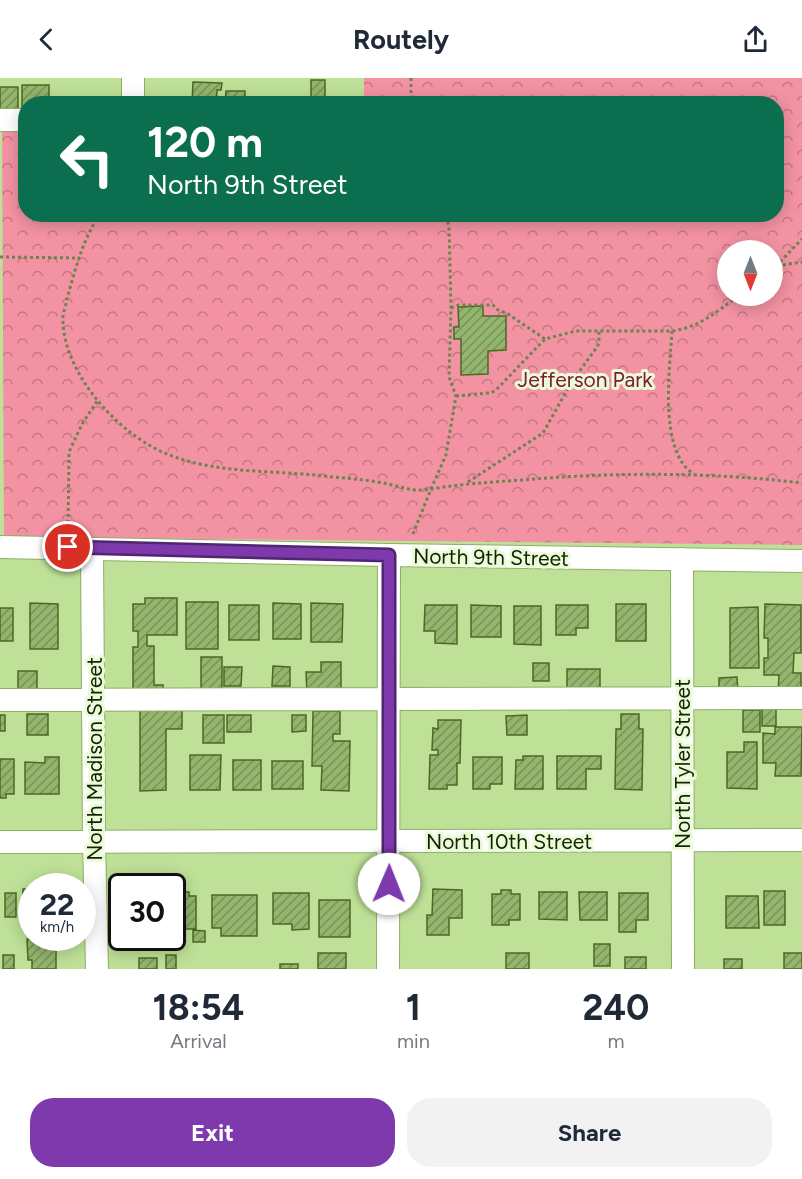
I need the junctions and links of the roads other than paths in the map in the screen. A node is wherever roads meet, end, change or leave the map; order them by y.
1 (133, 78) edge
2 (133, 96) edge
3 (0, 120) edge
4 (18, 120) edge
5 (0, 547) edge
6 (92, 549) junction
7 (389, 555) junction
8 (682, 560) junction
9 (802, 561) edge
10 (802, 698) edge
11 (0, 700) edge
12 (93, 700) junction
13 (389, 700) junction
14 (682, 700) junction
15 (802, 840) edge
16 (389, 841) junction
17 (682, 841) junction
18 (0, 842) edge
19 (93, 842) junction
20 (97, 969) edge
21 (388, 969) edge
22 (682, 969) edge

1 - 2 street
3 - 4 street
5 - 6 street, North 9th Street
6 - 7 street, North 9th Street
6 - 12 street, North Madison Street
7 - 8 street, North 9th Street
7 - 13 street
8 - 9 street, North 9th Street
8 - 14 street, North Tyler Street
10 - 14 street
11 - 12 street
12 - 13 street
12 - 19 street, North Madison Street
13 - 14 street
13 - 16 street
14 - 17 street, North Tyler Street
15 - 17 street, North 10th Street
16 - 17 street, North 10th Street
16 - 19 street, North 10th Street
16 - 21 street
17 - 22 street, North Tyler Street
18 - 19 street, North 10th Street
19 - 20 street, North Madison Street

